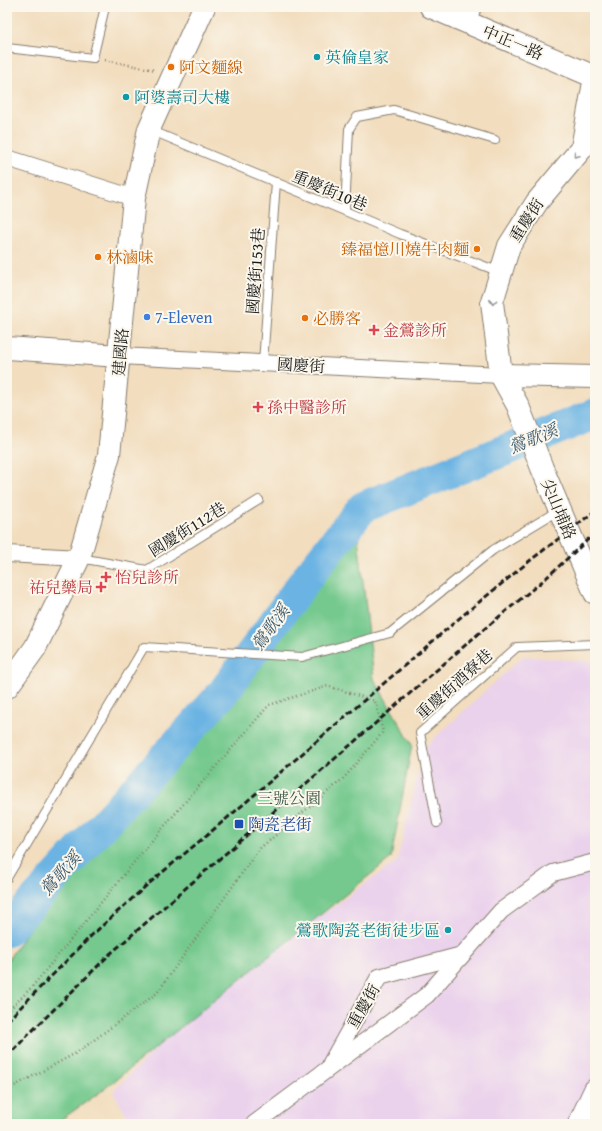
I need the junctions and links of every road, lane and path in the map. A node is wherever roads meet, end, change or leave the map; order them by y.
1 (105, 7) edge
2 (204, 7) edge
3 (431, 7) edge
4 (470, 15) edge
5 (7, 48) edge
6 (93, 58) junction
7 (174, 74) junction
8 (595, 78) edge
9 (149, 129) junction
10 (495, 140) dead end
11 (7, 158) edge
12 (276, 182) junction
13 (134, 198) junction
14 (345, 211) junction
15 (501, 273) junction
16 (7, 348) edge
17 (120, 356) junction
18 (263, 363) junction
19 (500, 375) junction
20 (595, 377) edge
21 (258, 500) dead end
22 (560, 510) junction
23 (7, 554) edge
24 (79, 558) junction
25 (595, 593) edge
26 (595, 644) edge
27 (7, 687) edge
28 (437, 823) dead end
29 (595, 862) edge
30 (7, 878) edge
31 (462, 955) junction
32 (7, 1012) edge
33 (328, 1068) junction
34 (7, 1090) edge
35 (595, 1090) edge
36 (257, 1123) edge
37 (579, 1124) edge

1 - 6 lane
2 - 7 main road, 建國路
3 - 4 main road, 中正一路
4 - 8 main road, 中正一路
5 - 6 lane
6 - 7 path
7 - 9 main road, 建國路
8 -> 15 main road, 重慶街
9 - 12 lane, 重慶街10巷
9 - 13 main road, 建國路
10 - 14 lane
11 - 13 street
12 - 14 lane, 重慶街10巷
12 - 18 lane, 國慶街153巷
13 - 17 main road, 建國路
14 - 15 lane, 重慶街10巷
15 -> 19 main road, 重慶街
16 - 17 main road, 國慶街
17 - 18 street, 國慶街
17 - 24 main road, 建國路
18 - 19 street, 國慶街
19 - 20 main road, 國慶街
19 - 22 main road, 尖山埔路
21 - 24 lane, 國慶街112巷
22 - 25 main road, 尖山埔路
22 - 30 lane
23 - 24 street
24 - 27 main road, 建國路
26 - 28 lane, 重慶街酒寮巷
29 - 31 street, 重慶街
31 - 33 street, 重慶街
31 - 33 street, 重慶街
32 - 34 path
33 - 36 street, 重慶街
35 - 37 main road

